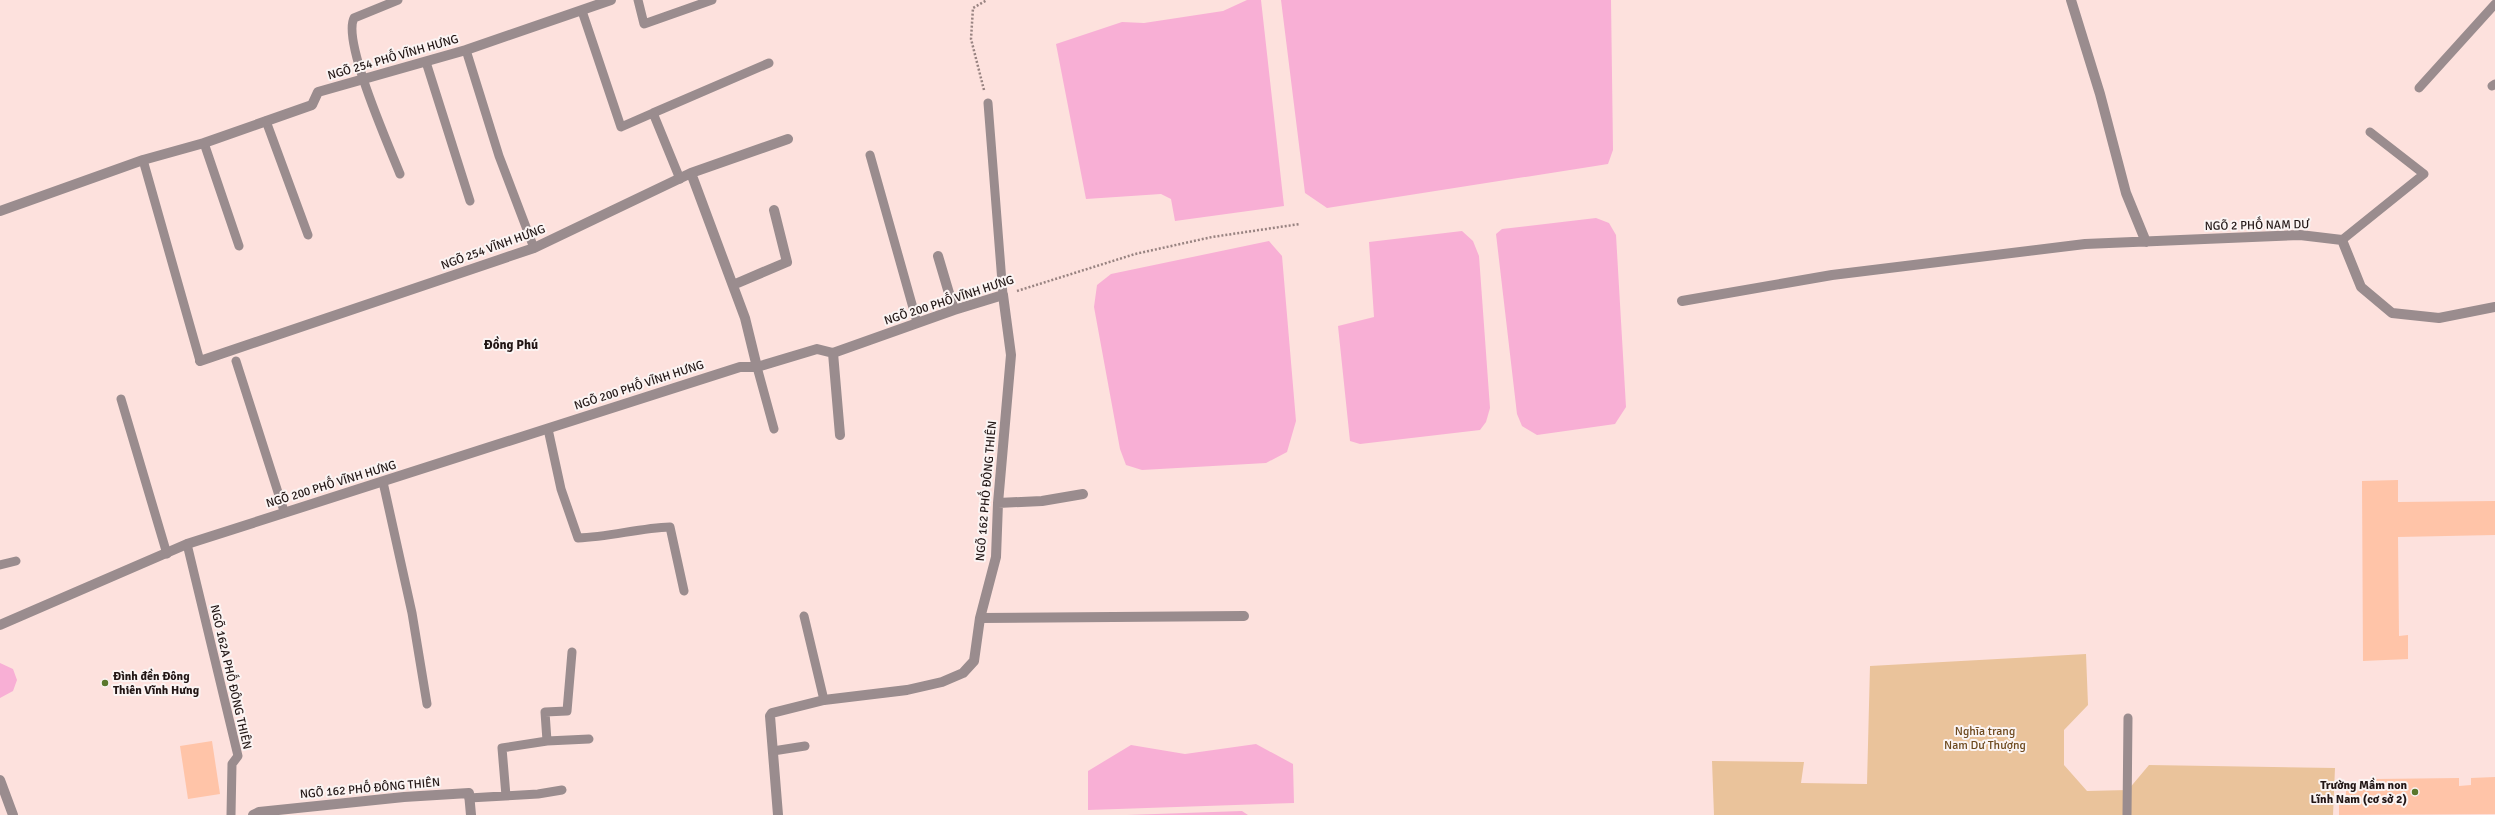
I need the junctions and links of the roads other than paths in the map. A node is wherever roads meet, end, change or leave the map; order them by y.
1 (398, 0) edge
2 (611, 0) edge
3 (638, 0) edge
4 (712, 0) edge
5 (2071, 0) edge
6 (2495, 4) edge
7 (582, 11) junction
8 (466, 50) junction
9 (426, 62) junction
10 (769, 63) dead end
11 (363, 78) junction
12 (2420, 88) dead end
13 (988, 103) road end
14 (653, 113) junction
15 (266, 121) junction
16 (2370, 132) dead end
17 (788, 139) dead end
18 (204, 143) junction
19 (870, 155) dead end
20 (143, 160) junction
21 (400, 174) dead end
22 (691, 174) junction
23 (680, 179) junction
24 (470, 201) dead end
25 (774, 210) dead end
26 (0, 211) edge
27 (308, 235) dead end
28 (2342, 240) junction
29 (2146, 242) junction
30 (239, 246) dead end
31 (534, 248) junction
32 (938, 256) dead end
33 (733, 285) junction
34 (1003, 295) junction
35 (1682, 301) dead end
36 (2495, 307) edge
37 (954, 310) junction
38 (917, 322) junction
39 (833, 353) junction
40 (200, 361) joint
41 (236, 362) dead end
42 (757, 367) junction
43 (121, 399) dead end
44 (548, 429) junction
45 (774, 430) dead end
46 (840, 435) dead end
47 (383, 482) junction
48 (1083, 494) dead end
49 (998, 503) junction
50 (284, 511) junction
51 (187, 544) junction
52 (167, 554) junction
53 (16, 561) dead end
54 (0, 565) edge
55 (684, 591) dead end
56 (804, 616) dead end
57 (1244, 616) dead end
58 (980, 618) junction
59 (0, 625) edge
60 (572, 652) dead end
61 (824, 700) junction
62 (427, 704) dead end
63 (2128, 718) dead end
64 (589, 739) dead end
65 (547, 741) junction
66 (806, 746) dead end
67 (773, 751) junction
68 (0, 780) edge
69 (562, 790) dead end
70 (506, 796) junction
71 (469, 798) junction
72 (13, 815) edge
73 (231, 815) edge
74 (253, 815) edge
75 (471, 815) edge
76 (778, 815) edge
77 (2127, 815) edge

1 - 11 lane
2 - 7 street, NGÕ 254 PHỐ VĨNH HƯNG
3 - 4 lane
5 - 29 street
6 - 12 lane
7 - 8 street, NGÕ 254 PHỐ VĨNH HƯNG
7 - 14 lane
8 - 9 street, NGÕ 254 PHỐ VĨNH HƯNG
8 - 31 lane
9 - 11 street, NGÕ 254 PHỐ VĨNH HƯNG
9 - 24 lane
10 - 14 lane
11 - 15 street, NGÕ 254 PHỐ VĨNH HƯNG
11 - 21 lane
13 - 34 lane
14 - 23 lane
15 - 18 street, NGÕ 254 PHỐ VĨNH HƯNG
15 - 27 lane
16 - 28 lane
17 - 22 street, NGÕ 254 VĨNH HƯNG
18 - 20 street, NGÕ 254 PHỐ VĨNH HƯNG
18 - 30 lane
19 - 38 lane
20 - 26 street, NGÕ 254 PHỐ VĨNH HƯNG
20 - 40 lane
22 - 23 street, NGÕ 254 VĨNH HƯNG
22 - 33 street
23 - 31 street, NGÕ 254 VĨNH HƯNG
25 - 33 street
28 - 29 street, NGÕ 2 PHỐ NAM DƯ
28 - 36 street
29 - 35 street, NGÕ 2 PHỐ NAM DƯ
31 - 40 street, NGÕ 254 VĨNH HƯNG
32 - 37 street
33 - 42 street
34 - 37 street, NGÕ 200 PHỐ VĨNH HƯNG
34 - 49 street, NGÕ 162 PHỐ ĐÔNG THIÊN
37 - 38 street, NGÕ 200 PHỐ VĨNH HƯNG
38 - 39 street, NGÕ 200 PHỐ VĨNH HƯNG
39 - 42 street, NGÕ 200 PHỐ VĨNH HƯNG
39 - 46 street
41 - 50 lane
42 - 44 street, NGÕ 200 PHỐ VĨNH HƯNG
42 - 45 lane
43 - 52 lane
44 - 47 street, NGÕ 200 PHỐ VĨNH HƯNG
44 - 55 lane
47 - 50 street, NGÕ 200 PHỐ VĨNH HƯNG
47 - 62 lane
48 - 49 street
49 - 58 street, NGÕ 162 PHỐ ĐÔNG THIÊN
50 - 51 street, NGÕ 200 PHỐ VĨNH HƯNG
51 - 52 street, NGÕ 200 PHỐ VĨNH HƯNG
51 - 73 lane, NGÕ 162A PHỐ ĐÔNG THIÊN
52 - 59 street, NGÕ 200 PHỐ VĨNH HƯNG
53 - 54 lane
56 - 61 lane
57 - 58 street
58 - 61 street, NGÕ 162 PHỐ ĐÔNG THIÊN
60 - 65 lane
61 - 67 street, NGÕ 162 PHỐ ĐÔNG THIÊN
63 - 77 lane
64 - 65 lane
65 - 70 lane
66 - 67 lane
67 - 76 street, NGÕ 162 PHỐ ĐÔNG THIÊN
68 - 72 street
69 - 70 lane
70 - 71 lane
71 - 74 street, NGÕ 162 PHỐ ĐÔNG THIÊN
71 - 75 street

